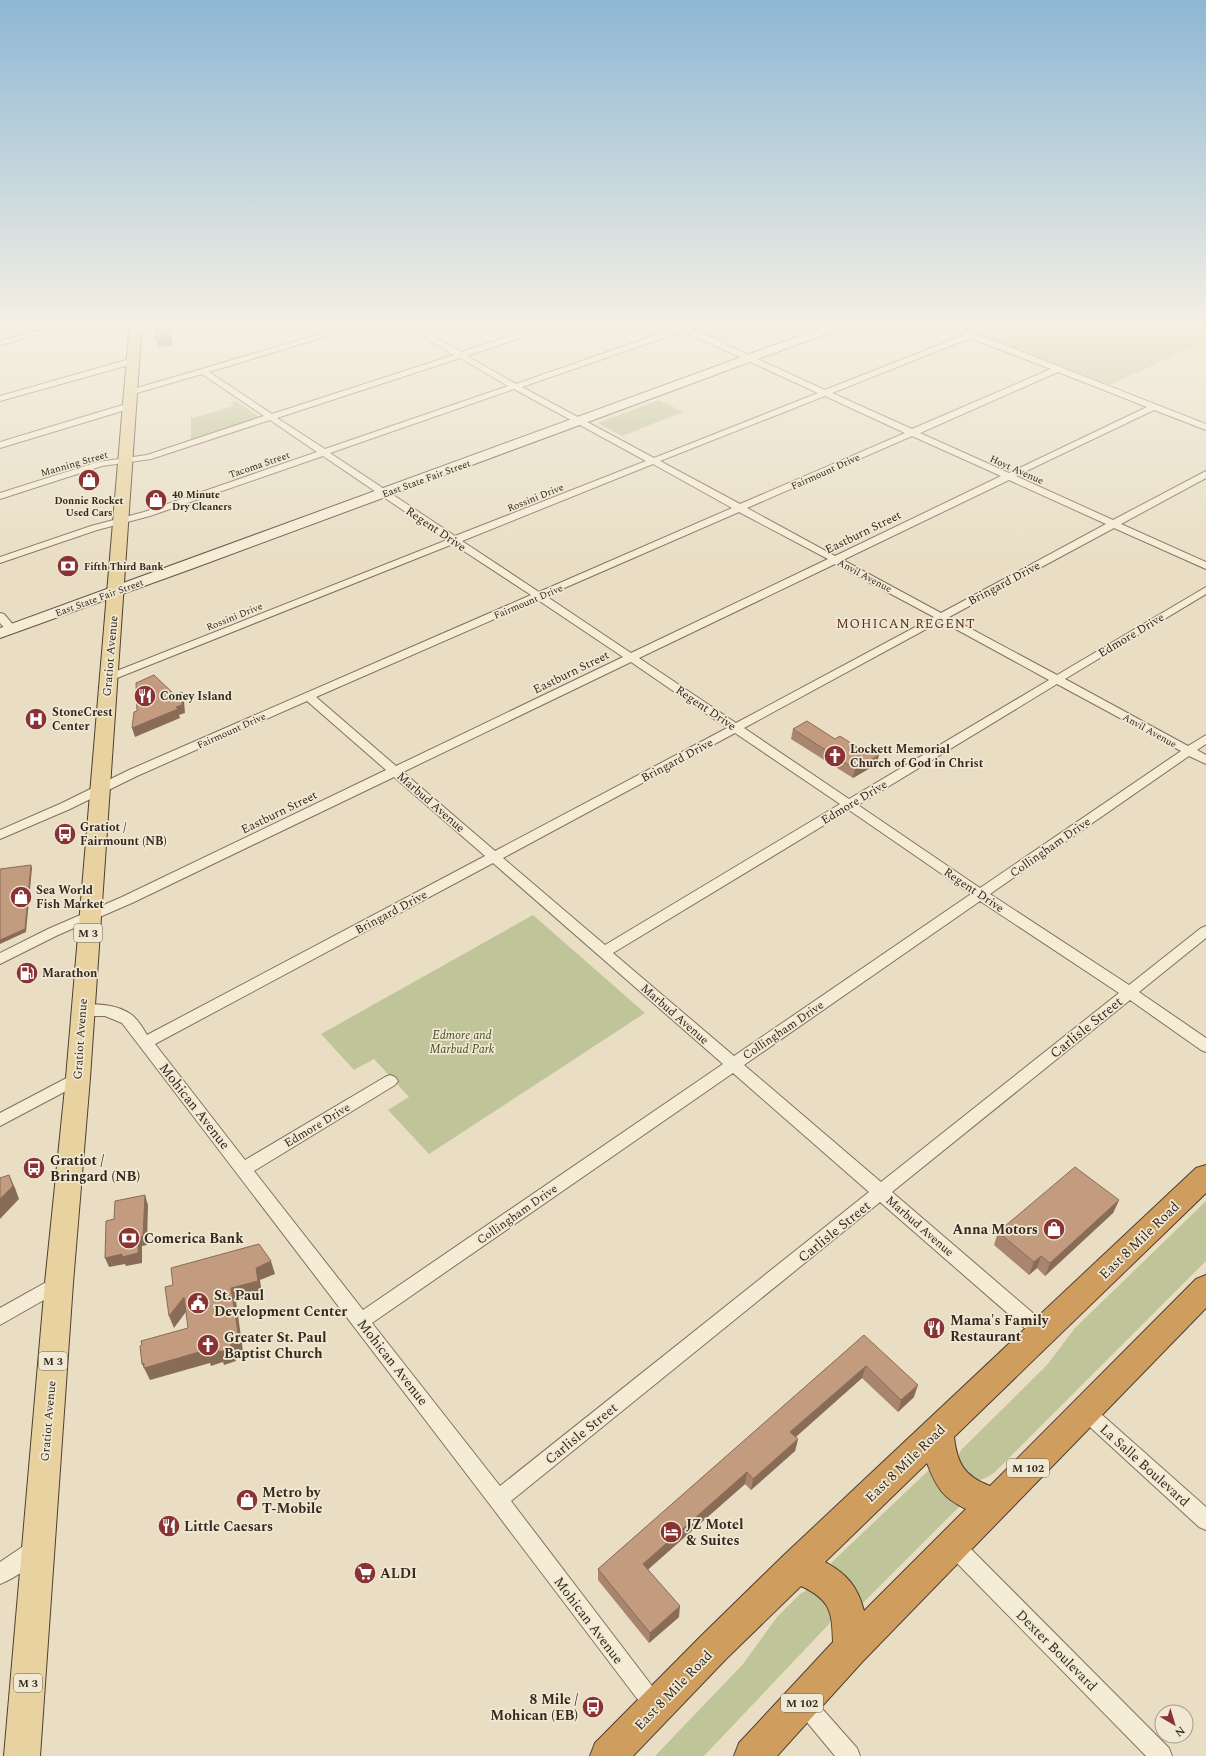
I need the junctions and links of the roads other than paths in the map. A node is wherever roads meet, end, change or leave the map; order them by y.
1 (121, 403) edge
2 (130, 403) edge
3 (249, 403) edge
4 (313, 403) edge
5 (467, 403) edge
6 (547, 403) edge
7 (630, 403) edge
8 (800, 403) edge
9 (847, 403) edge
10 (981, 403) edge
11 (1143, 403) edge
12 (1153, 407) junction
13 (270, 417) junction
14 (581, 421) junction
15 (1206, 427) edge
16 (912, 433) junction
17 (0, 445) edge
18 (323, 453) junction
19 (125, 460) junction
20 (655, 461) junction
21 (1206, 474) edge
22 (1008, 476) junction
23 (384, 494) junction
24 (0, 496) edge
25 (741, 508) junction
26 (121, 520) junction
27 (1113, 524) junction
28 (454, 541) junction
29 (836, 559) junction
30 (0, 560) edge
31 (1206, 566) edge
32 (1206, 590) edge
33 (115, 591) junction
34 (539, 596) junction
35 (0, 616) edge
36 (942, 617) junction
37 (6, 631) edge
38 (632, 658) junction
39 (108, 678) junction
40 (1057, 680) junction
41 (308, 696) junction
42 (736, 728) junction
43 (1206, 739) edge
44 (1189, 751) junction
45 (1206, 760) edge
46 (395, 771) junction
47 (100, 788) junction
48 (850, 805) junction
49 (0, 835) edge
50 (494, 857) junction
51 (981, 895) junction
52 (89, 916) junction
53 (1206, 931) edge
54 (604, 952) junction
55 (0, 959) edge
56 (1130, 993) junction
57 (82, 1011) junction
58 (146, 1042) junction
59 (1206, 1046) edge
60 (734, 1064) junction
61 (78, 1078) junction
62 (390, 1081) dead end
63 (0, 1120) edge
64 (244, 1169) junction
65 (1206, 1176) edge
66 (881, 1193) junction
67 (59, 1283) junction
68 (1206, 1288) edge
69 (0, 1317) edge
70 (361, 1321) junction
71 (1042, 1332) junction
72 (1085, 1411) junction
73 (938, 1431) junction
74 (498, 1499) junction
75 (993, 1503) junction
76 (1206, 1520) edge
77 (954, 1545) junction
78 (38, 1548) junction
79 (796, 1567) junction
80 (0, 1574) edge
81 (851, 1649) junction
82 (803, 1702) junction
83 (655, 1707) junction
84 (22, 1756) edge
85 (608, 1756) edge
86 (752, 1756) edge
87 (850, 1756) edge
88 (1161, 1756) edge

1 - 17 street
2 - 19 main road, Gratiot Avenue / M 3
3 - 13 street, Regent Drive
4 - 13 street, Manning Street
5 - 18 street, Tacoma Street
6 - 14 street, Anvil Avenue
7 - 14 street, East State Fair Street
8 - 20 street, Rossini Drive
9 - 16 street, Hoyt Avenue
10 - 16 street, Fairmount Drive
11 - 12 street
12 - 15 street
12 - 22 street, Eastburn Street
13 - 18 street, Regent Drive
13 - 19 street, Manning Street
14 - 20 street, Anvil Avenue
14 - 23 street, East State Fair Street
16 - 22 street, Hoyt Avenue
16 - 25 street, Fairmount Drive
18 - 23 street, Regent Drive
18 - 26 street, Tacoma Street
19 - 24 street, Manning Street
19 - 26 main road, Gratiot Avenue / M 3
20 - 25 street, Anvil Avenue
20 - 28 street, Rossini Drive
21 - 27 street, Bringard Drive
22 - 27 street, Hoyt Avenue
22 - 29 street, Eastburn Street
23 - 28 street, Regent Drive
23 - 33 street, East State Fair Street
25 - 29 street, Anvil Avenue
25 - 34 street, Fairmount Drive
26 - 30 street, Tacoma Street
26 - 33 main road, Gratiot Avenue / M 3
27 - 31 street, Hoyt Avenue
27 - 36 street, Bringard Drive
28 - 34 street, Regent Drive
28 - 39 street, Rossini Drive
29 - 36 street, Anvil Avenue
29 - 38 street, Eastburn Street
32 - 40 street, Edmore Drive
33 - 37 street, East State Fair Street
33 - 39 main road, Gratiot Avenue / M 3
34 - 38 street, Regent Drive
34 - 41 street, Fairmount Drive
35 - 37 street
36 - 40 street, Anvil Avenue
36 - 42 street, Bringard Drive
38 - 42 street, Regent Drive
38 - 46 street, Eastburn Street
39 - 47 main road, Gratiot Avenue / M 3
40 - 44 street, Anvil Avenue
40 - 48 street, Edmore Drive
41 - 46 street, Marbud Avenue
41 - 47 street, Fairmount Drive
42 - 48 street, Regent Drive
42 - 50 street, Bringard Drive
43 - 44 street, Collingham Drive
44 - 45 street, Anvil Avenue
44 - 51 street, Collingham Drive
46 - 50 street, Marbud Avenue
46 - 52 street, Eastburn Street
47 - 49 street, Fairmount Drive
47 - 52 main road, Gratiot Avenue / M 3
48 - 51 street, Regent Drive
48 - 54 street, Edmore Drive
50 - 54 street, Marbud Avenue
50 - 58 street, Bringard Drive
51 - 56 street, Regent Drive
51 - 60 street, Collingham Drive
52 - 55 street, Eastburn Street
52 - 57 main road, Gratiot Avenue / M 3
53 - 56 street, Carlisle Street
54 - 60 street, Marbud Avenue
56 - 59 street, Regent Drive
56 - 66 street, Carlisle Street
57 - 58 street, Mohican Avenue
57 - 61 main road, Gratiot Avenue / M 3
58 - 64 street, Mohican Avenue
60 - 66 street, Marbud Avenue
60 - 70 street, Collingham Drive
61 - 63 street
61 - 67 main road, Gratiot Avenue / M 3
62 - 64 street, Edmore Drive
64 - 70 street, Mohican Avenue
65 - 71 highway, East 8 Mile Road
66 - 71 street, Marbud Avenue
66 - 74 street, Carlisle Street
67 - 69 street
67 - 78 main road, Gratiot Avenue / M 3
68 - 72 highway, M 102
70 - 74 street, Mohican Avenue
71 - 73 highway, East 8 Mile Road
72 - 75 highway, M 102
72 - 76 street, La Salle Boulevard
73 - 75 highway
73 - 79 highway, East 8 Mile Road
74 - 83 street, Mohican Avenue
75 - 77 highway, M 102
77 - 81 highway, M 102
77 - 88 street, Dexter Boulevard
78 - 80 street
78 - 84 main road, Gratiot Avenue / M 3
79 - 81 highway
79 - 83 highway, East 8 Mile Road
81 - 82 highway, M 102
82 - 86 highway, M 102
82 - 87 street
83 - 85 highway, East 8 Mile Road

